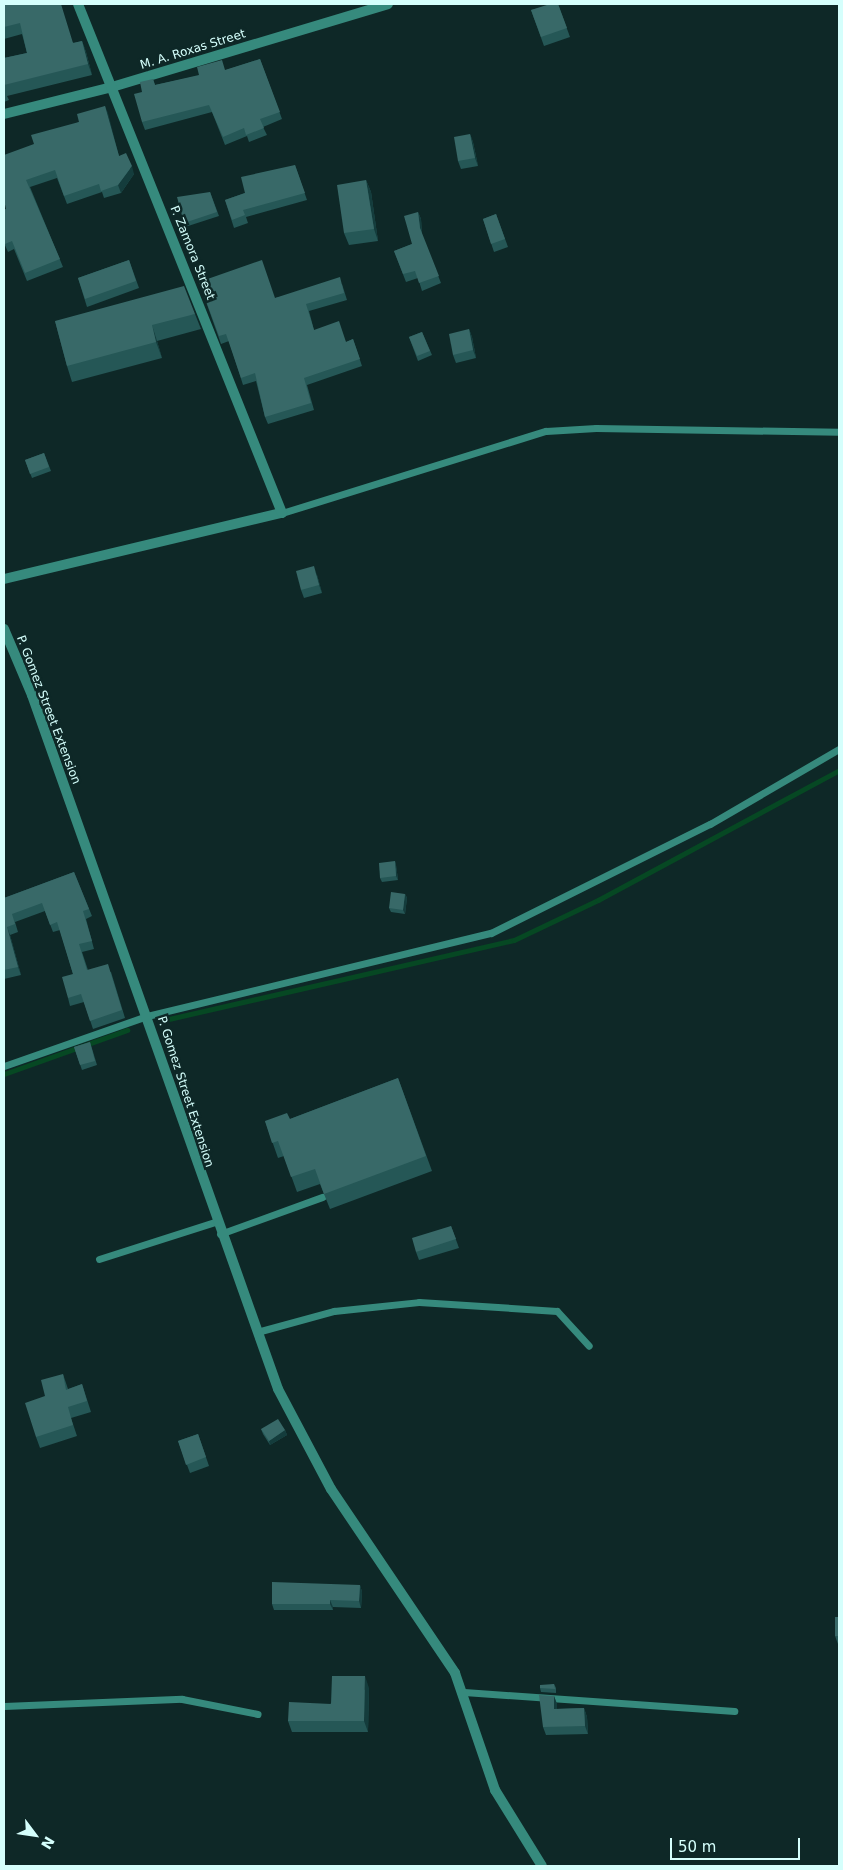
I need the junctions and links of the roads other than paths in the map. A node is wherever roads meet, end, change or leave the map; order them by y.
1 (78, 4) edge
2 (388, 4) edge
3 (112, 87) junction
4 (4, 114) edge
5 (839, 432) edge
6 (282, 513) junction
7 (4, 579) edge
8 (4, 629) edge
9 (839, 749) edge
10 (147, 1016) junction
11 (4, 1066) edge
12 (322, 1197) edge
13 (215, 1222) junction
14 (220, 1234) junction
15 (99, 1258) dead end
16 (257, 1332) junction
17 (589, 1346) dead end
18 (464, 1692) junction
19 (4, 1706) edge
20 (734, 1711) dead end
21 (258, 1714) dead end
22 (542, 1866) edge

1 - 3 street, P. Zamora Street
2 - 3 street, M. A. Roxas Street
3 - 4 street, M. A. Roxas Street
3 - 6 street, P. Zamora Street
5 - 6 lane
6 - 7 street
8 - 10 street, P. Gomez Street Extension
9 - 10 lane
10 - 11 lane
10 - 13 street, P. Gomez Street Extension
12 - 14 lane
13 - 14 street, P. Gomez Street Extension
13 - 15 lane
14 - 16 street, P. Gomez Street Extension
16 - 17 lane
16 - 18 street, P. Gomez Street Extension
18 - 20 lane
18 - 22 street, P. Gomez Street Extension
19 - 21 lane

